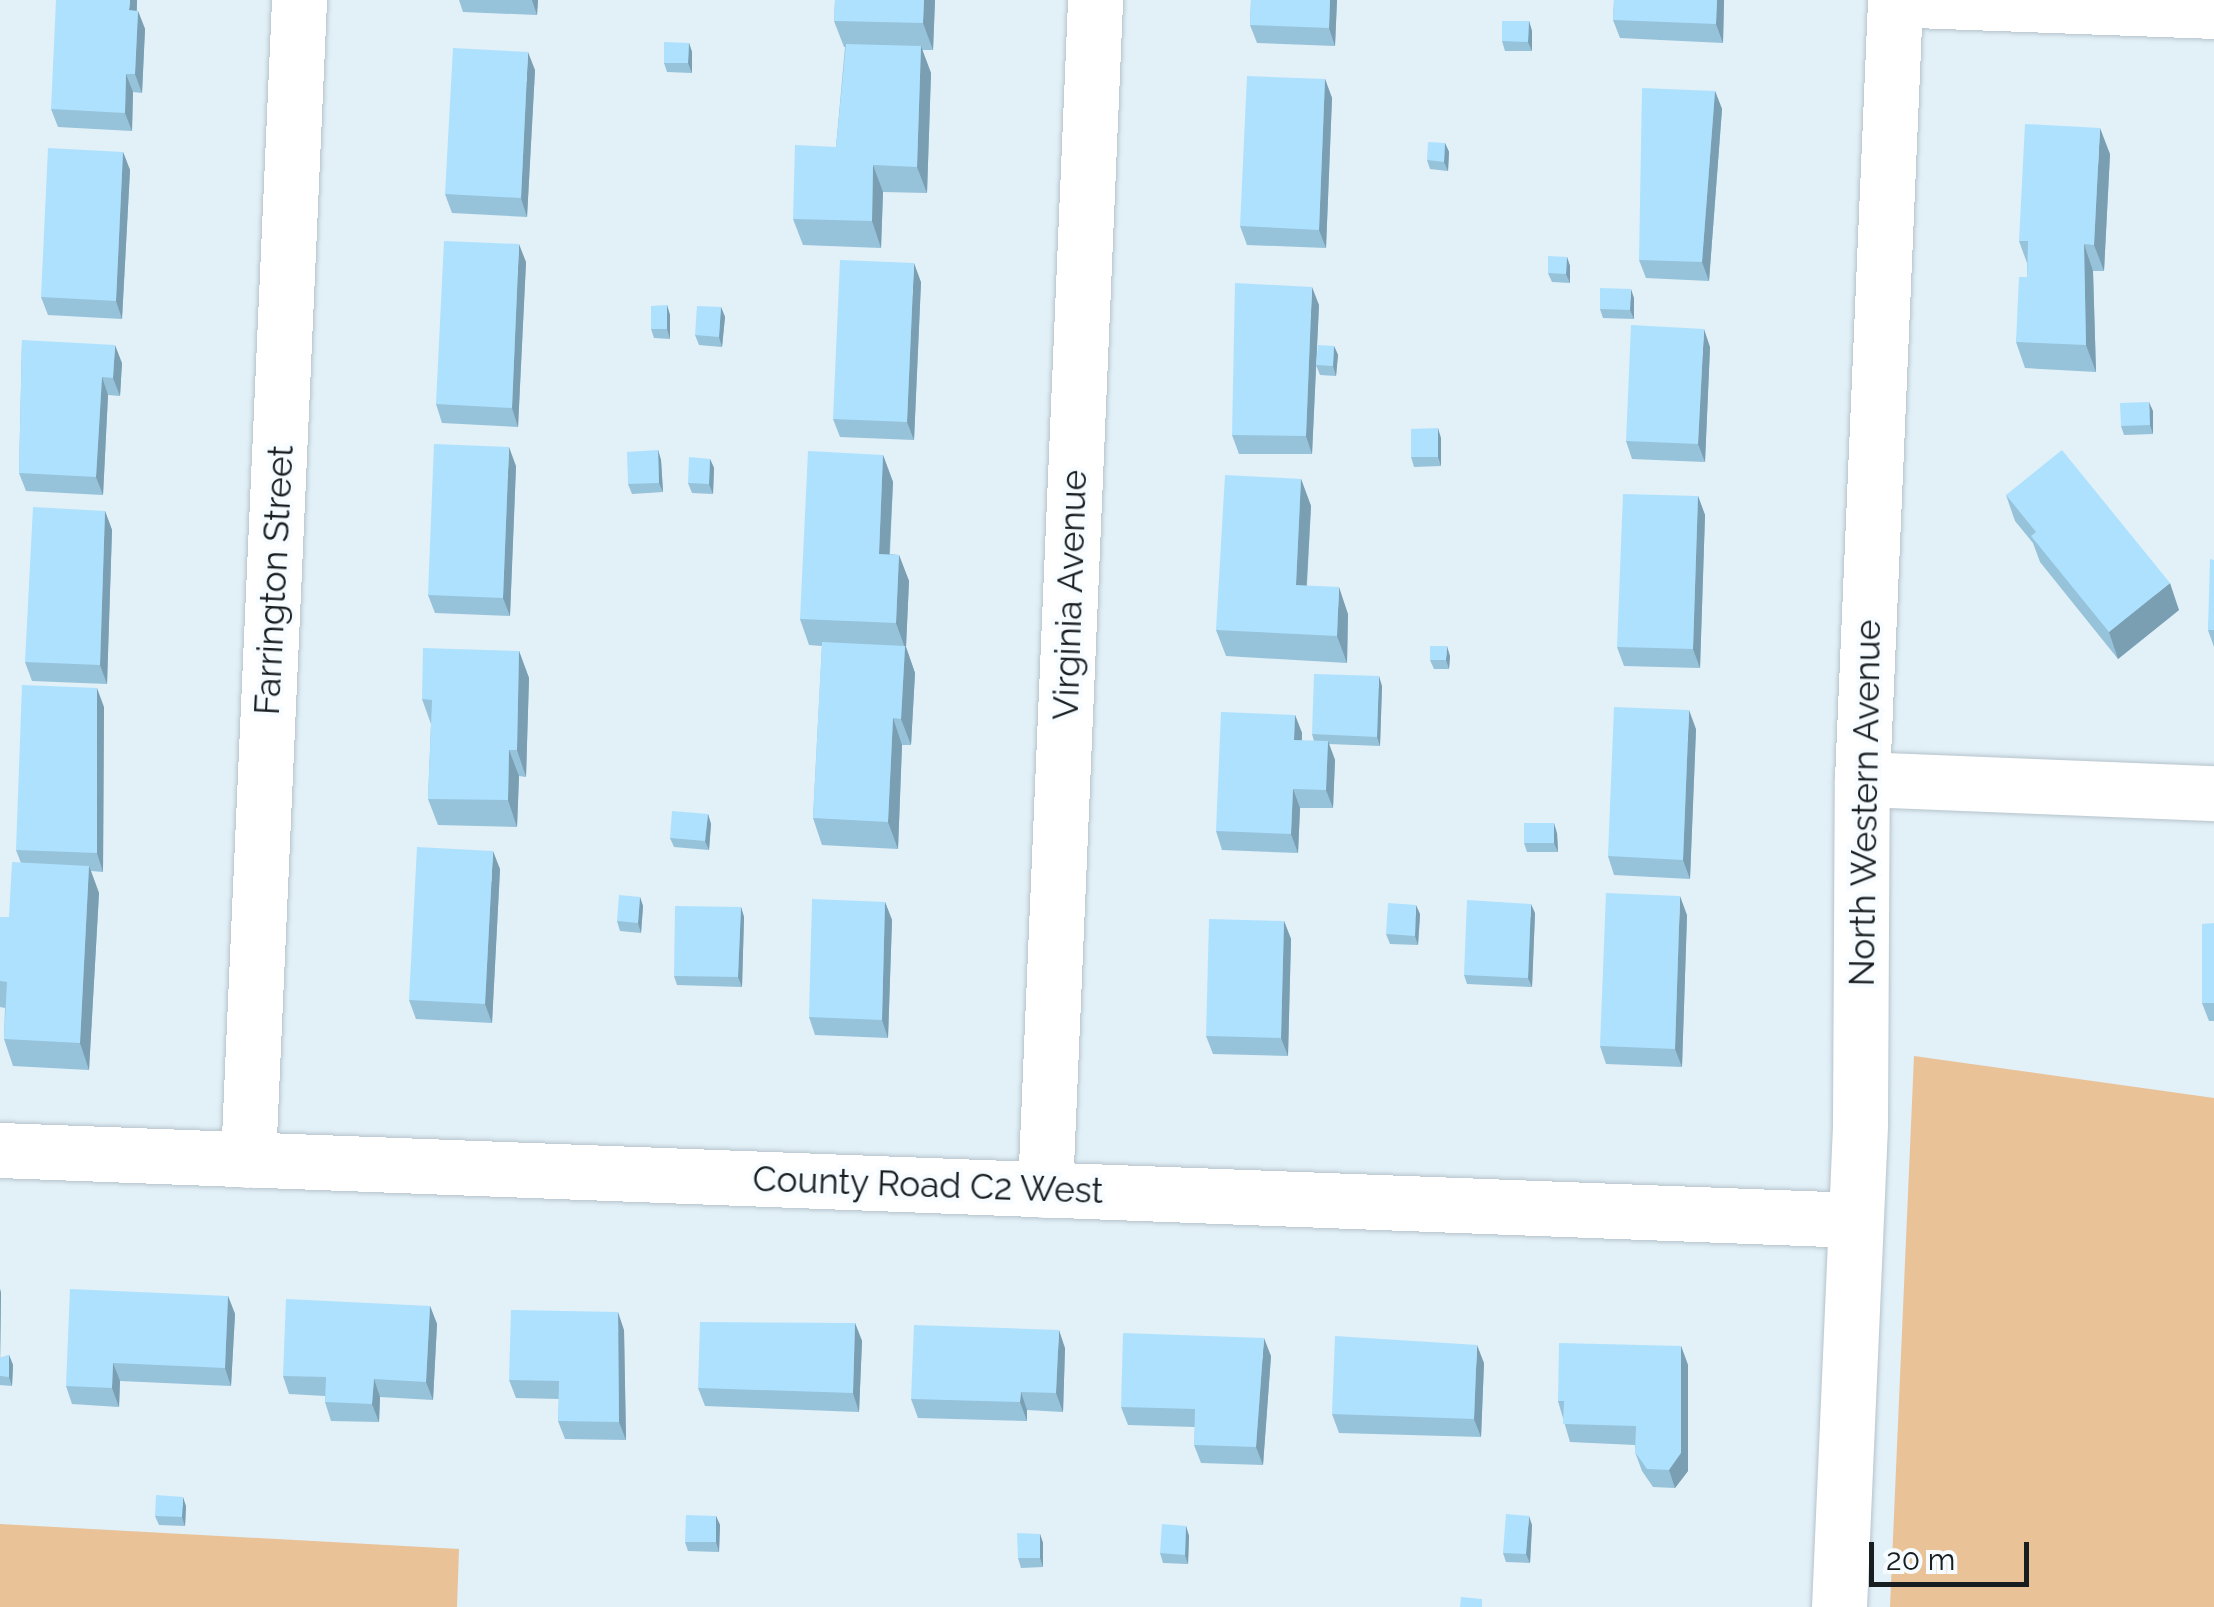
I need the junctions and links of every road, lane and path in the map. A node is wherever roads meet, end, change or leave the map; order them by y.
1 (299, 0) edge
2 (1095, 0) edge
3 (1895, 0) edge
4 (1915, 0) edge
5 (2214, 11) edge
6 (1862, 779) junction
7 (2214, 793) edge
8 (0, 1150) edge
9 (248, 1160) junction
10 (1044, 1190) junction
11 (1856, 1220) junction
12 (1839, 1607) edge

1 - 9 street, Farrington Street
2 - 10 street, Virginia Avenue
3 - 6 street, North Western Avenue
4 - 5 street
6 - 7 street
6 - 11 street, North Western Avenue
8 - 9 street, County Road C2 West
9 - 10 street, County Road C2 West
10 - 11 street, County Road C2 West
11 - 12 street, North Western Avenue

